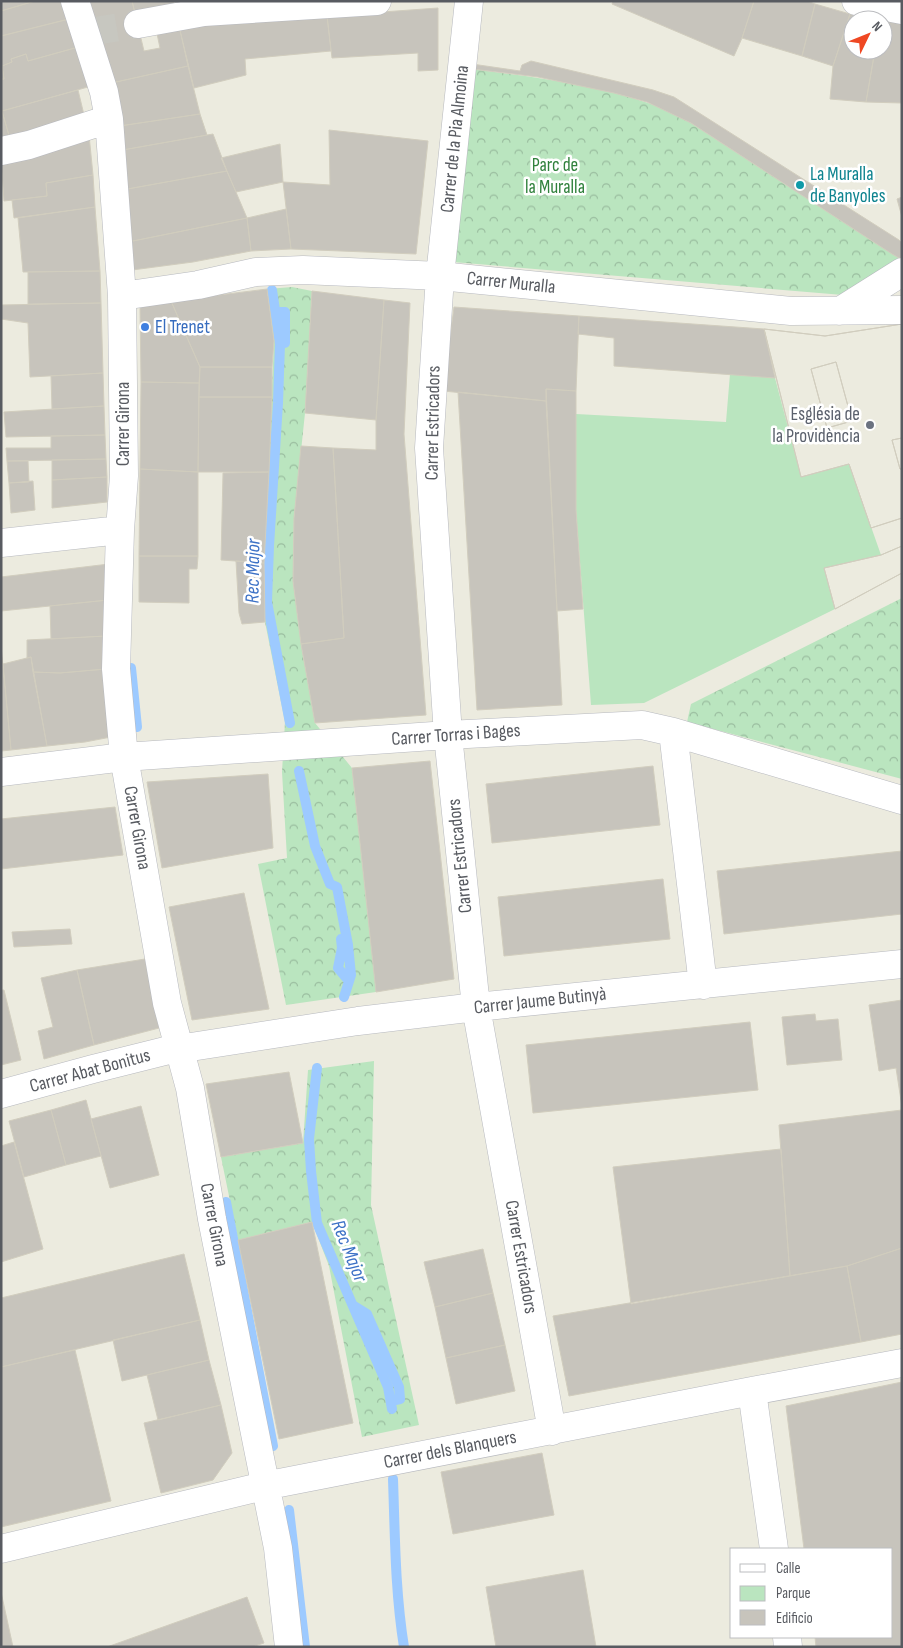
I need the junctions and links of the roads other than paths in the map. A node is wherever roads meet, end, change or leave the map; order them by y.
1 (74, 1) edge
2 (377, 1) edge
3 (469, 1) edge
4 (856, 1) edge
5 (203, 7) edge
6 (902, 10) edge
7 (138, 24) tunnel mouth
8 (109, 119) junction
9 (1, 151) edge
10 (902, 272) edge
11 (440, 276) junction
12 (122, 296) junction
13 (902, 310) edge
14 (840, 311) junction
15 (120, 530) junction
16 (1, 543) edge
17 (674, 732) junction
18 (448, 735) junction
19 (124, 757) junction
20 (1, 772) edge
21 (902, 800) edge
22 (902, 964) edge
23 (703, 985) junction
24 (476, 1008) junction
25 (180, 1050) junction
26 (1, 1094) edge
27 (902, 1364) edge
28 (752, 1390) junction
29 (552, 1431) junction
30 (264, 1486) junction
31 (1, 1548) edge
32 (774, 1548) edge
33 (289, 1647) edge

1 - 8 street, Carrer Girona
2 - 5 street
3 - 11 street, Carrer de la Pia Almoina
4 - 6 street
5 - 7 street
8 - 9 street
8 - 12 street, Carrer Girona
10 - 14 street
11 - 12 street, Carrer Muralla
11 - 14 street, Carrer Muralla
11 - 18 street, Carrer Estricadors
12 - 15 street, Carrer Girona
13 - 14 street, Carrer Muralla
15 - 16 street
15 - 19 street, Carrer Girona
17 - 18 street, Carrer Torras i Bages
17 - 21 street, Carrer Torras i Bages
17 - 23 street
18 - 19 street, Carrer Torras i Bages
18 - 24 street, Carrer Estricadors
19 - 20 street, Carrer Torras i Bages
19 - 25 street, Carrer Girona
22 - 23 street, Carrer Jaume Butinyà
23 - 24 street, Carrer Jaume Butinyà
24 - 25 street, Carrer Jaume Butinyà
24 - 29 street, Carrer Estricadors
25 - 26 street, Carrer Abat Bonitus
25 - 30 street, Carrer Girona
27 - 28 street, Carrer dels Blanquers
28 - 29 street, Carrer dels Blanquers
28 - 32 street
29 - 30 street, Carrer dels Blanquers
30 - 31 street, Carrer dels Blanquers
30 - 33 street, Carrer Girona

